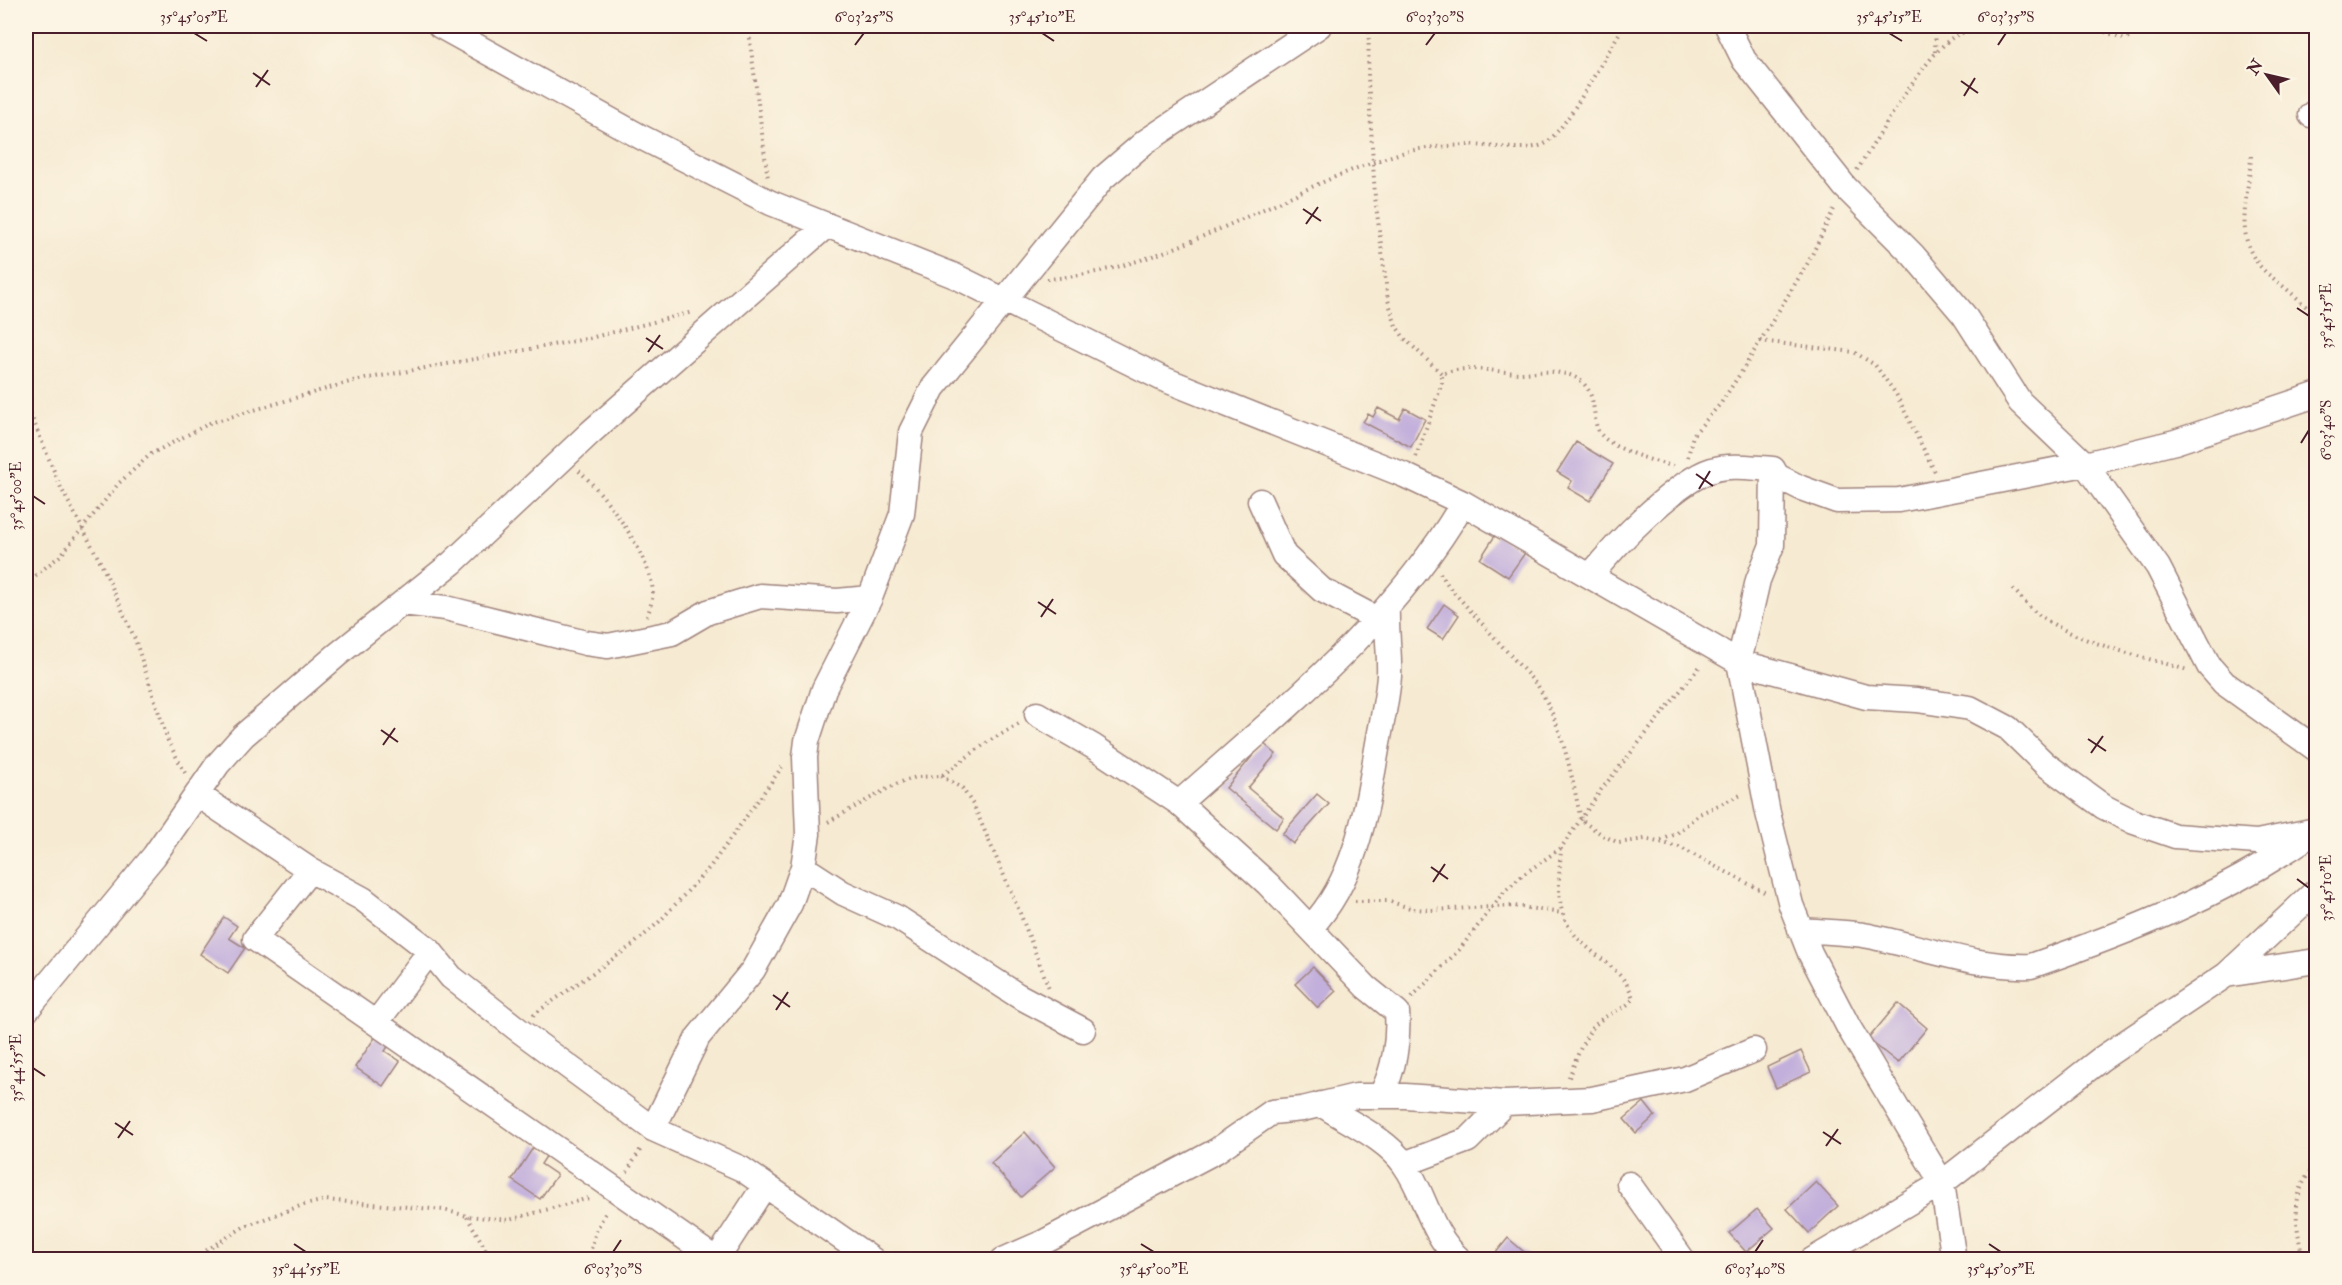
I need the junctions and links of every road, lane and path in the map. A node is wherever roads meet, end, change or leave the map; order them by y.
1 (440, 26) edge
2 (748, 26) edge
3 (1319, 26) edge
4 (1369, 26) edge
5 (1624, 26) edge
6 (1727, 26) edge
7 (1936, 26) edge
8 (2012, 26) edge
9 (2088, 26) edge
10 (2094, 26) edge
11 (2146, 26) edge
12 (1935, 53) junction
13 (2251, 156) dead end
14 (1373, 162) junction
15 (1845, 187) junction
16 (771, 203) junction
17 (827, 225) junction
18 (1021, 280) junction
19 (1003, 301) junction
20 (703, 310) dead end
21 (2316, 318) edge
22 (1760, 341) junction
23 (1442, 374) junction
24 (2316, 394) edge
25 (26, 403) edge
26 (565, 458) junction
27 (2085, 464) junction
28 (1773, 469) junction
29 (1404, 475) junction
30 (1688, 477) junction
31 (1946, 490) junction
32 (1260, 501) dead end
33 (1463, 502) junction
34 (83, 529) junction
35 (1429, 557) junction
36 (1591, 575) junction
37 (26, 583) edge
38 (2013, 589) dead end
39 (870, 598) junction
40 (402, 603) junction
41 (1381, 613) junction
42 (631, 642) junction
43 (1714, 646) junction
44 (1739, 662) junction
45 (2224, 683) junction
46 (1037, 714) joint
47 (2316, 749) edge
48 (783, 765) dead end
49 (941, 776) junction
50 (1761, 779) junction
51 (198, 795) junction
52 (1179, 803) junction
53 (1581, 820) junction
54 (2316, 830) edge
55 (808, 834) junction
56 (1661, 841) junction
57 (1560, 848) junction
58 (803, 867) junction
59 (310, 870) junction
60 (2316, 891) edge
61 (1332, 902) junction
62 (1791, 905) junction
63 (1489, 908) junction
64 (1562, 913) junction
65 (1311, 927) junction
66 (1800, 930) junction
67 (430, 951) junction
68 (2316, 961) edge
69 (2226, 975) junction
70 (26, 1011) edge
71 (1397, 1012) junction
72 (375, 1023) junction
73 (1074, 1025) joint
74 (516, 1028) junction
75 (1754, 1050) dead end
76 (1381, 1095) junction
77 (1560, 1100) junction
78 (1505, 1102) junction
79 (1321, 1104) junction
80 (653, 1129) junction
81 (1404, 1164) junction
82 (2316, 1165) edge
83 (1942, 1183) junction
84 (1629, 1184) dead end
85 (765, 1185) junction
86 (593, 1197) dead end
87 (467, 1216) junction
88 (717, 1259) edge
89 (191, 1260) edge
90 (492, 1260) edge
91 (873, 1260) edge
92 (1003, 1260) edge
93 (1460, 1260) edge
94 (1683, 1260) edge
95 (1812, 1260) edge
96 (1954, 1260) edge
97 (2302, 1260) edge

1 - 16 street
2 - 16 path
3 - 18 street
4 - 14 path
5 - 14 path
6 - 15 street
7 - 12 path
8 - 12 path
9 - 10 path
10 - 11 path
12 - 15 path
13 - 21 path
14 - 18 path
14 - 23 path
15 - 22 path
15 - 27 street
16 - 17 street
17 - 19 street
17 - 26 street
18 - 19 street
19 - 29 street
19 - 39 street
20 - 34 path
22 - 30 path
22 - 31 path
23 - 29 path
23 - 30 path
24 - 27 street
25 - 34 path
26 - 40 street
26 - 42 path
27 - 31 street
27 - 45 street
28 - 30 street
28 - 31 street
28 - 44 street
29 - 33 street
30 - 36 street
32 - 41 street
33 - 35 street
33 - 36 street
34 - 37 path
34 - 51 path
35 - 41 street
35 - 53 path
36 - 43 street
38 - 45 path
39 - 42 street
39 - 55 street
40 - 42 street
40 - 51 street
41 - 52 street
41 - 61 street
43 - 44 street
43 - 53 path
44 - 50 street
44 - 54 street
45 - 47 street
46 - 49 path
46 - 52 street
48 - 74 path
49 - 55 path
49 - 73 path
50 - 56 path
50 - 62 street
51 - 59 street
51 - 70 street
52 - 65 street
53 - 56 path
53 - 57 path
54 - 66 street
55 - 58 street
56 - 62 path
57 - 63 path
57 - 64 path
58 - 73 street
58 - 80 street
59 - 67 street
59 - 72 street
60 - 69 street
61 - 63 path
61 - 65 street
62 - 66 street
63 - 64 path
63 - 71 path
64 - 77 path
65 - 71 street
66 - 83 street
67 - 72 street
67 - 74 street
68 - 69 street
69 - 83 street
71 - 76 street
72 - 88 street
74 - 80 street
75 - 77 street
76 - 78 street
76 - 79 street
77 - 78 street
78 - 81 street
79 - 81 street
79 - 92 street
80 - 85 street
81 - 93 street
82 - 97 path
83 - 95 street
83 - 96 street
84 - 94 street
85 - 88 street
85 - 91 street
86 - 87 path
87 - 89 path
87 - 90 path

